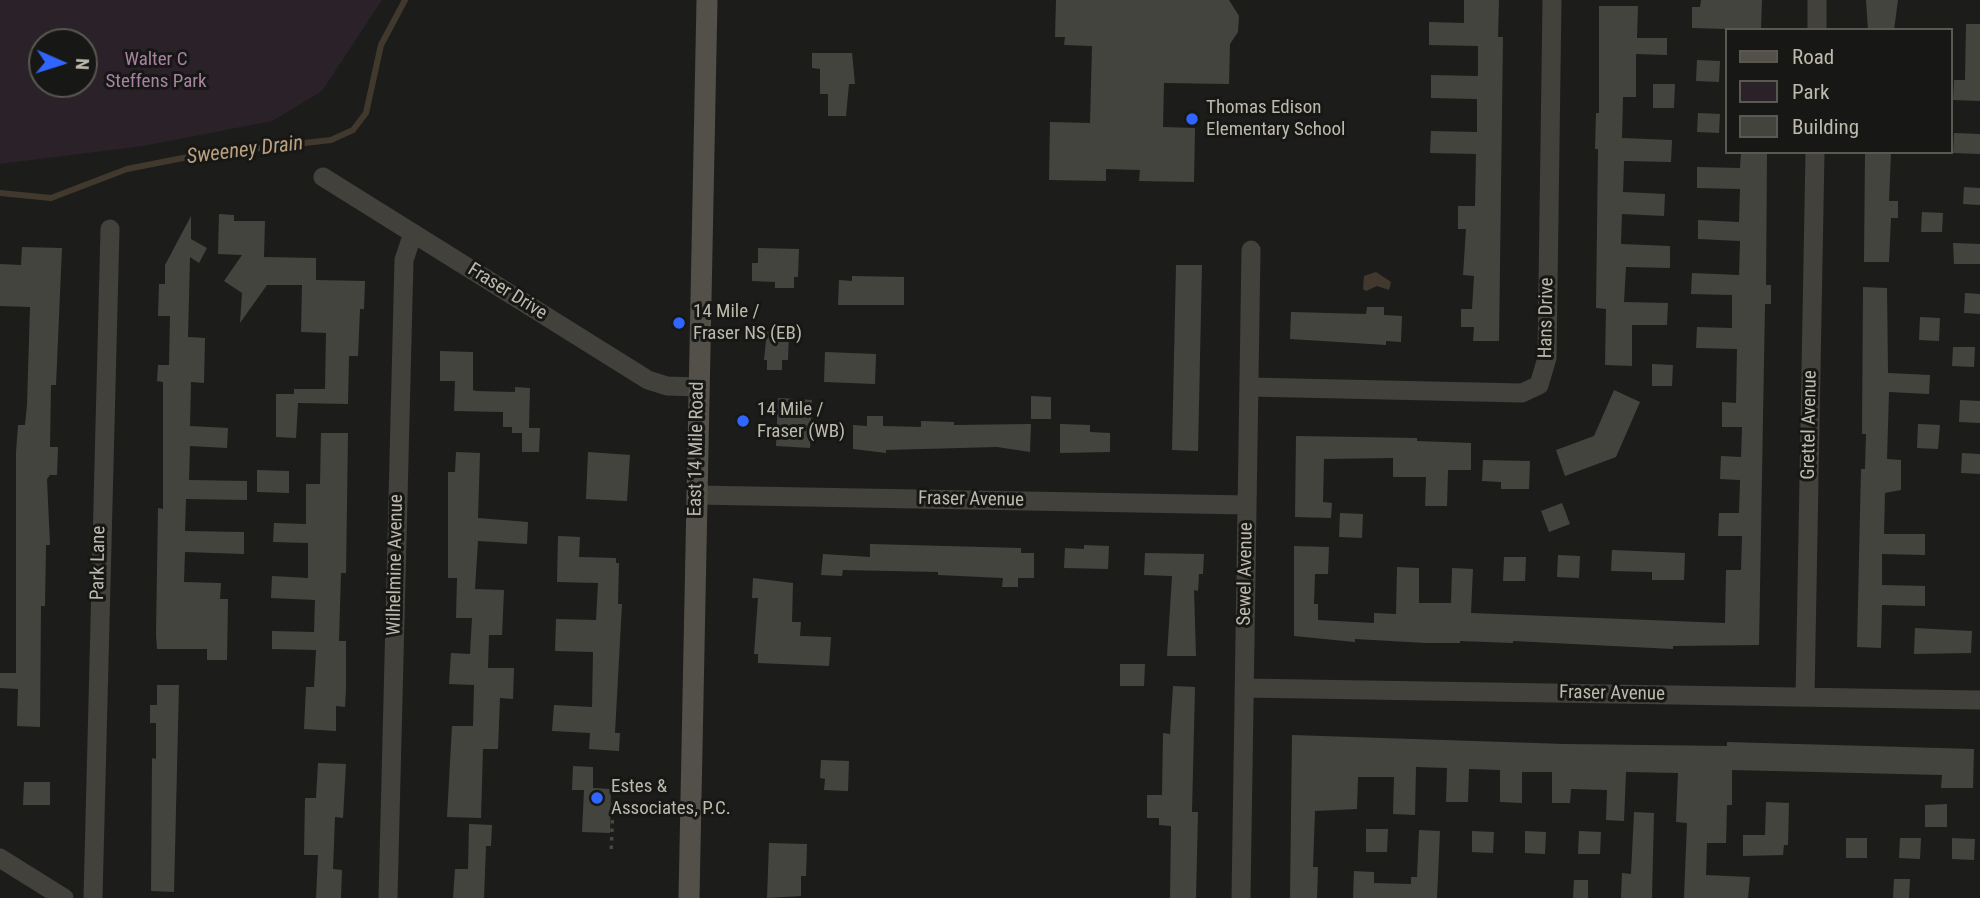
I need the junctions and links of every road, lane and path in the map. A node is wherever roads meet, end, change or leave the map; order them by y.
1 (708, 0) edge
2 (1552, 0) edge
3 (1816, 0) edge
4 (1817, 28) edge
5 (1815, 154) edge
6 (323, 177) dead end
7 (110, 229) dead end
8 (412, 233) junction
9 (1251, 250) dead end
10 (698, 387) junction
11 (1249, 387) junction
12 (696, 495) junction
13 (1247, 505) junction
14 (1244, 688) junction
15 (1805, 697) junction
16 (1980, 700) edge
17 (667, 811) dead end
18 (611, 854) dead end
19 (0, 858) edge
20 (64, 898) edge
21 (93, 898) edge
22 (388, 898) edge
23 (689, 898) edge
24 (1241, 898) edge

1 - 10 main road, East 14 Mile Road
2 - 11 street, Hans Drive
3 - 4 street
5 - 15 street, Grettel Avenue
6 - 8 street, Fraser Drive
7 - 21 street, Park Lane
8 - 10 street, Fraser Drive
8 - 22 street, Wilhelmine Avenue
9 - 11 street, Sewel Avenue
10 - 12 main road, East 14 Mile Road
11 - 13 street, Sewel Avenue
12 - 13 street, Fraser Avenue
12 - 23 main road, East 14 Mile Road
13 - 14 street, Sewel Avenue
14 - 15 street, Fraser Avenue
14 - 24 street, Sewel Avenue
15 - 16 street, Fraser Avenue
17 - 18 path
19 - 20 street

